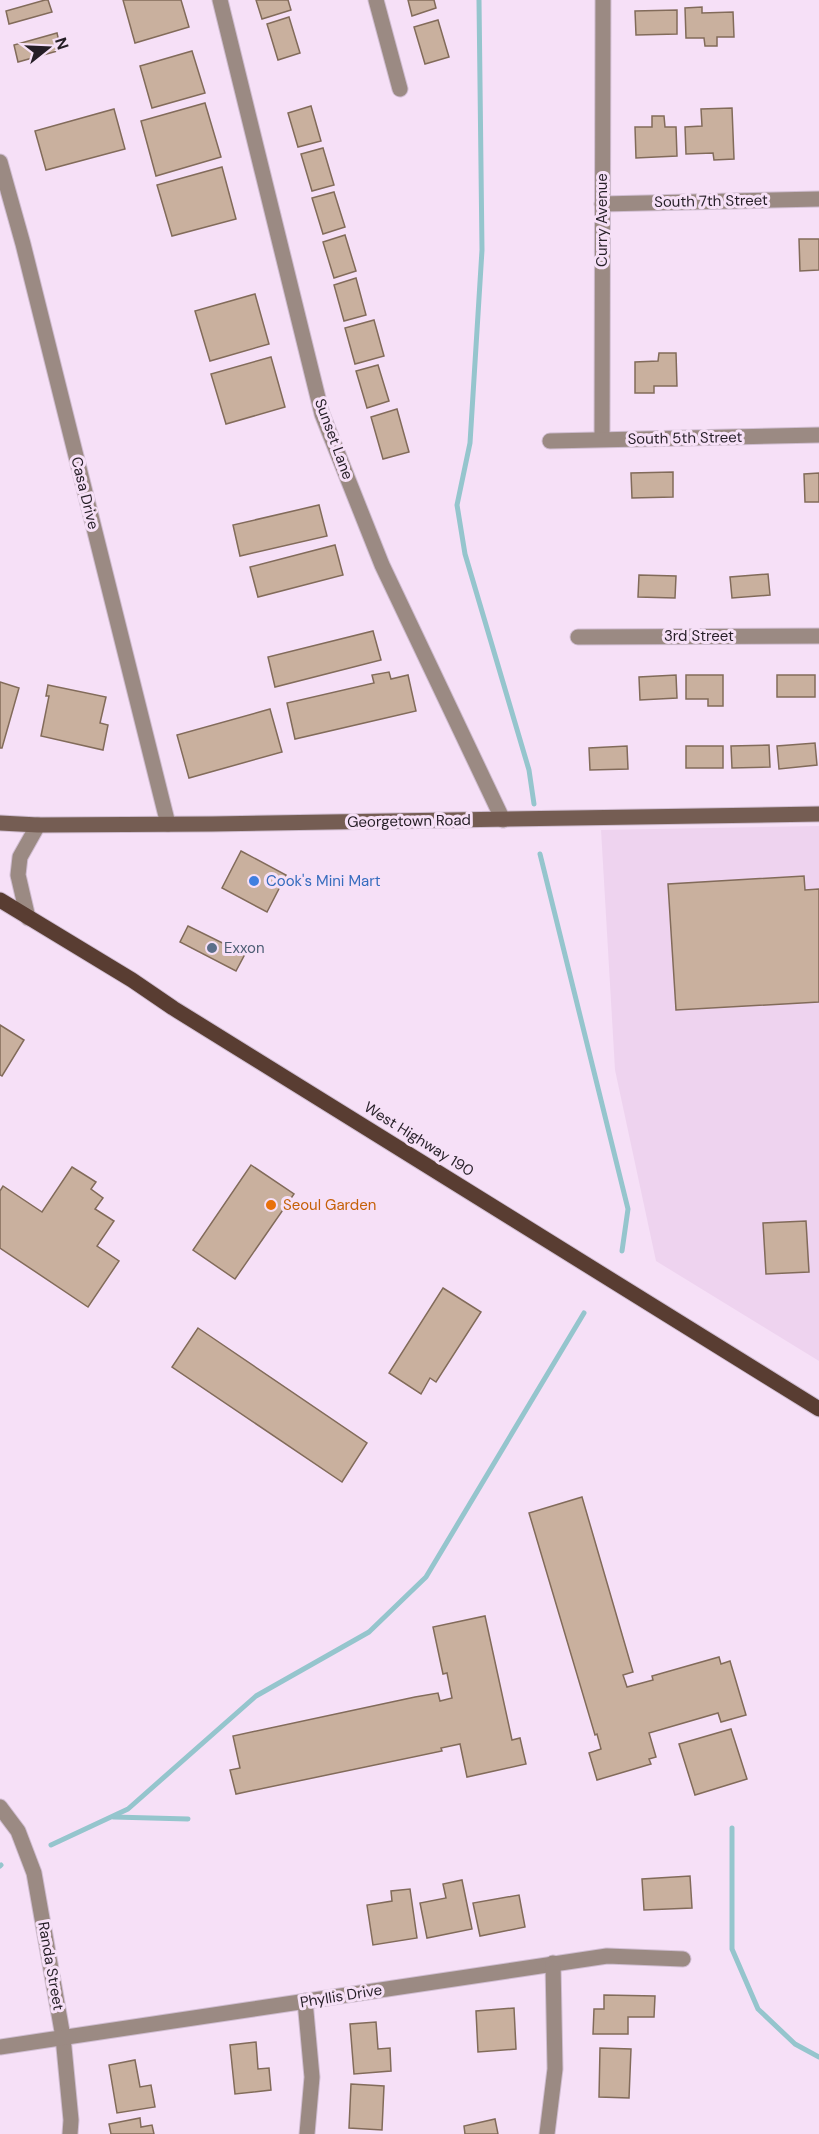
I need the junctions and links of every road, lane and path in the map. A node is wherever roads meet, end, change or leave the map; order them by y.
1 (220, 0) edge
2 (376, 0) edge
3 (603, 0) edge
4 (400, 89) dead end
5 (0, 162) edge
6 (819, 199) edge
7 (602, 204) junction
8 (819, 435) edge
9 (602, 439) junction
10 (550, 441) dead end
11 (819, 636) edge
12 (578, 637) dead end
13 (819, 814) edge
14 (503, 820) junction
15 (0, 823) edge
16 (168, 824) junction
17 (38, 825) junction
18 (0, 900) edge
19 (28, 918) junction
20 (819, 1409) edge
21 (0, 1807) edge
22 (683, 1959) dead end
23 (553, 1963) junction
24 (305, 2001) junction
25 (63, 2037) junction
26 (0, 2047) edge
27 (70, 2134) edge
28 (307, 2134) edge
29 (548, 2134) edge

1 - 14 street, Sunset Lane
2 - 4 street
3 - 7 street, Curry Avenue
5 - 16 street, Casa Drive
6 - 7 street, South 7th Street
7 - 9 street, Curry Avenue
8 - 9 street, South 5th Street
9 - 10 street, South 5th Street
11 - 12 street, 3rd Street
13 - 14 street, Georgetown Road
14 - 16 street, Georgetown Road
15 - 17 street, Georgetown Road
16 - 17 street, Georgetown Road
17 - 19 street
18 - 19 main road, West Highway 190
19 - 20 main road, West Highway 190
21 - 25 street, Randa Street
22 - 23 street, Phyllis Drive
23 - 24 street, Phyllis Drive
23 - 29 street
24 - 25 street, Phyllis Drive
24 - 28 street
25 - 26 street, Phyllis Drive
25 - 27 street, Randa Street

